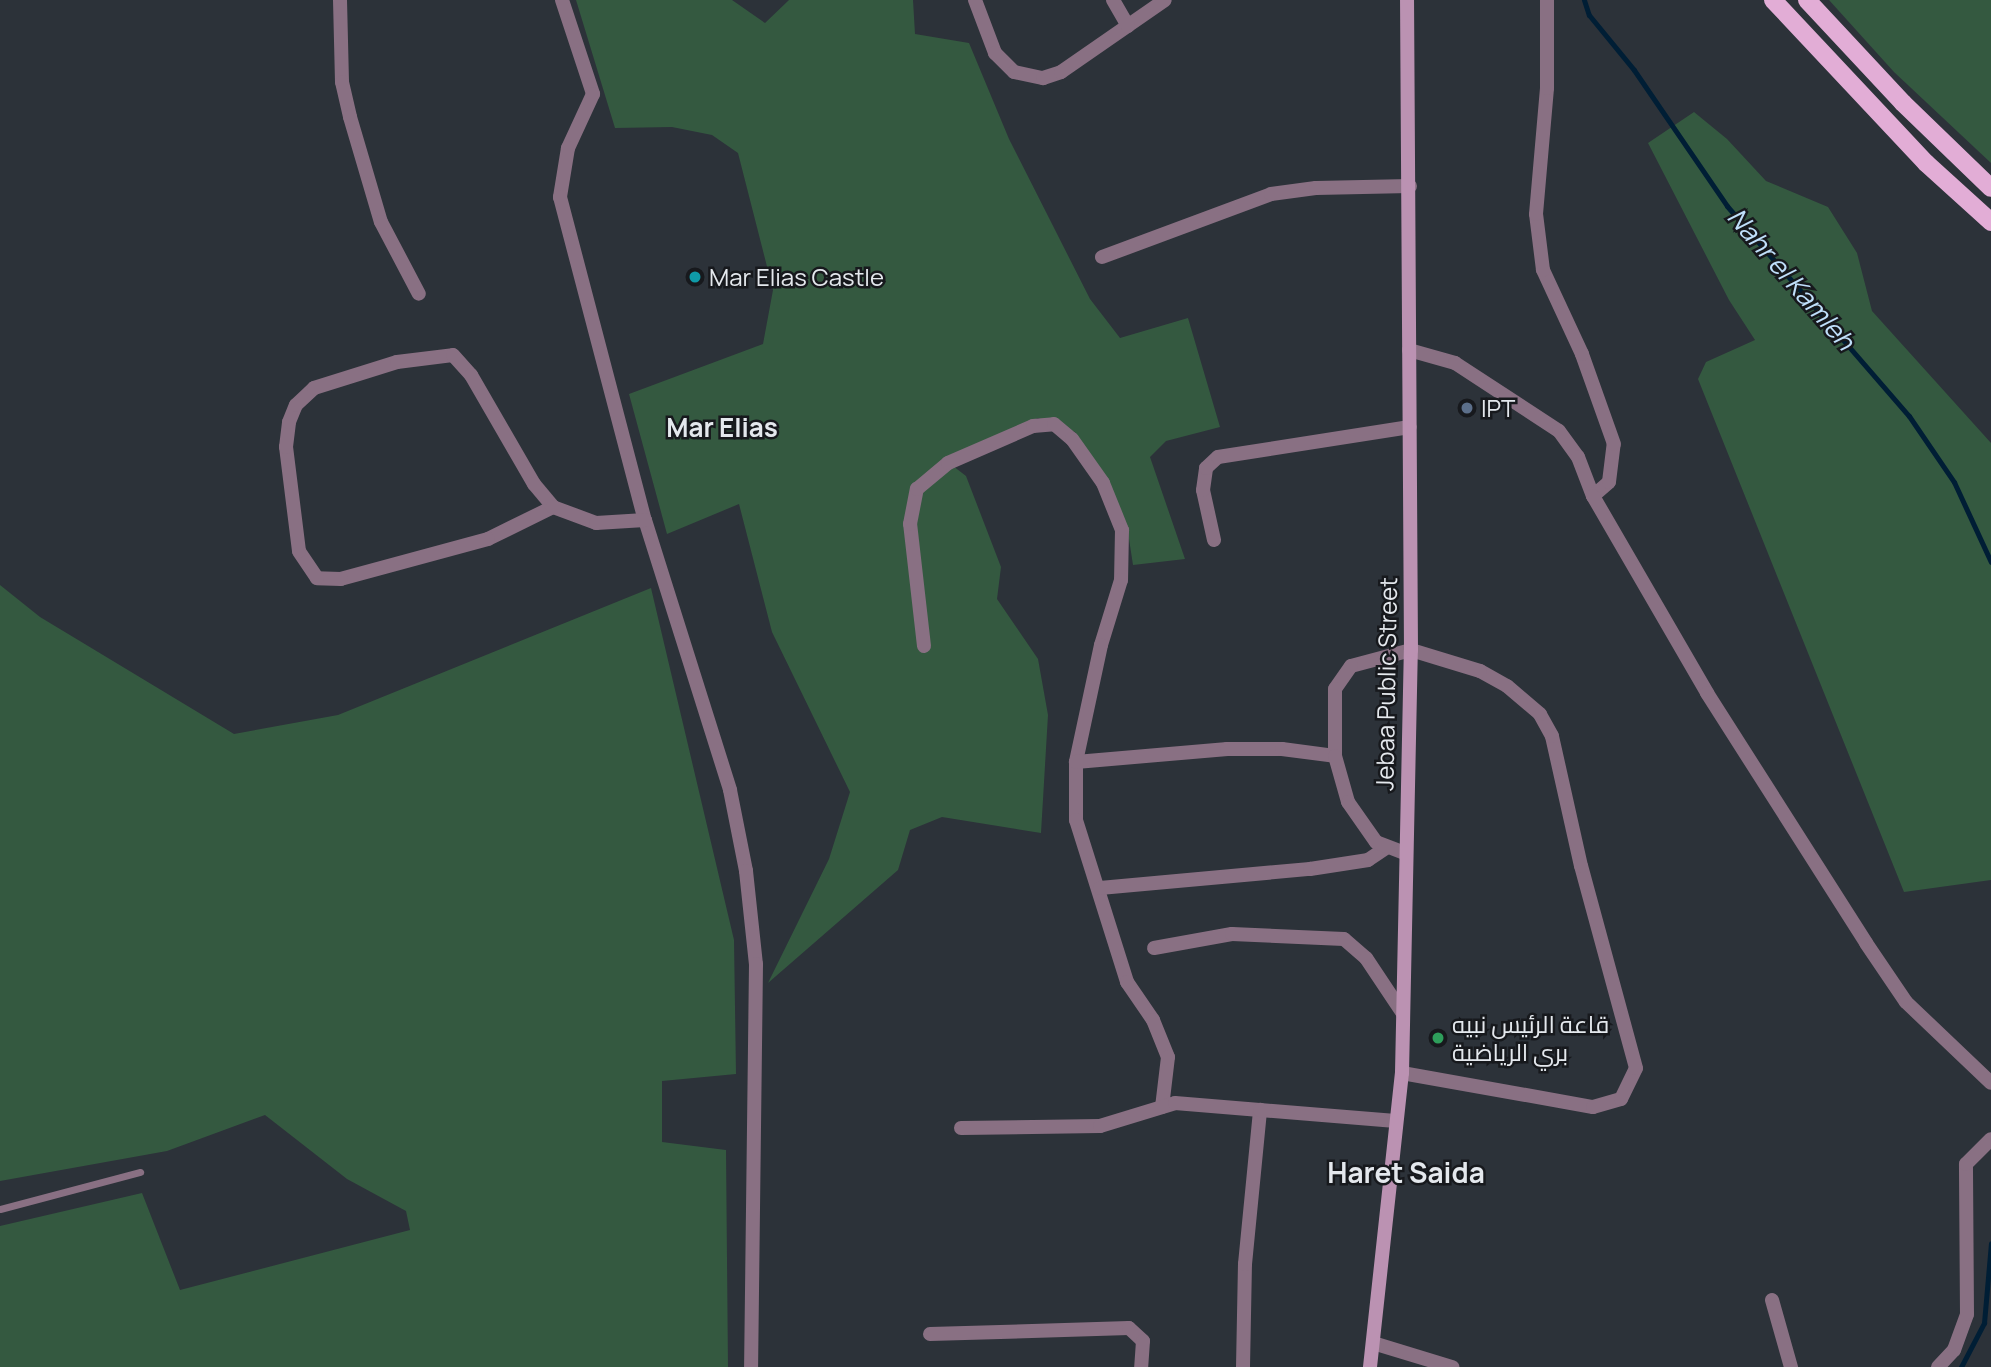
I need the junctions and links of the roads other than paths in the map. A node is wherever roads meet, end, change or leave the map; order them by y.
1 (340, 0) edge
2 (562, 0) edge
3 (975, 0) edge
4 (1112, 0) edge
5 (1165, 0) edge
6 (1407, 0) edge
7 (1548, 0) edge
8 (1773, 0) edge
9 (1807, 0) edge
10 (1128, 26) junction
11 (1410, 186) junction
12 (1991, 188) edge
13 (1991, 222) edge
14 (1102, 257) dead end
15 (419, 294) dead end
16 (1409, 350) junction
17 (1410, 428) junction
18 (1593, 496) junction
19 (553, 507) junction
20 (645, 520) junction
21 (1214, 540) dead end
22 (924, 646) dead end
23 (1411, 650) junction
24 (1335, 756) junction
25 (1076, 762) junction
26 (1387, 847) junction
27 (1405, 853) junction
28 (1100, 888) junction
29 (1154, 948) dead end
30 (1402, 1012) junction
31 (1402, 1073) junction
32 (1991, 1083) edge
33 (1163, 1107) junction
34 (1260, 1110) junction
35 (1396, 1121) junction
36 (961, 1128) dead end
37 (1991, 1139) edge
38 (141, 1172) dead end
39 (0, 1209) edge
40 (1772, 1300) dead end
41 (930, 1334) dead end
42 (1373, 1343) junction
43 (751, 1367) edge
44 (1141, 1367) edge
45 (1243, 1367) edge
46 (1370, 1367) edge
47 (1452, 1367) edge
48 (1791, 1367) edge
49 (1938, 1367) edge

1 - 15 street
2 - 20 street
3 - 10 street
4 - 10 street
5 - 10 street
6 - 11 main road, Jebaa Public Street
7 - 18 street
8 - 13 main road
9 - 12 main road
11 - 14 street
11 - 16 main road, Jebaa Public Street
16 - 17 main road, Jebaa Public Street
16 - 18 street
17 - 21 street
17 - 23 main road, Jebaa Public Street
18 - 32 street
19 - 19 street
19 - 20 street
20 - 43 street
22 - 25 street
23 - 24 street
23 - 27 main road, Jebaa Public Street
23 - 31 street
24 - 25 street
24 - 26 street
25 - 28 street
26 - 27 street
26 - 28 street
27 - 30 main road, Jebaa Public Street
28 - 33 street
29 - 30 street
30 - 31 main road, Jebaa Public Street
31 - 35 main road, Jebaa Public Street
33 - 34 street
33 - 36 street
34 - 35 street
34 - 45 street
35 - 42 main road, Jebaa Public Street
37 - 49 street
38 - 39 lane
40 - 48 street
41 - 44 street
42 - 46 main road, Jebaa Public Street
42 - 47 street

